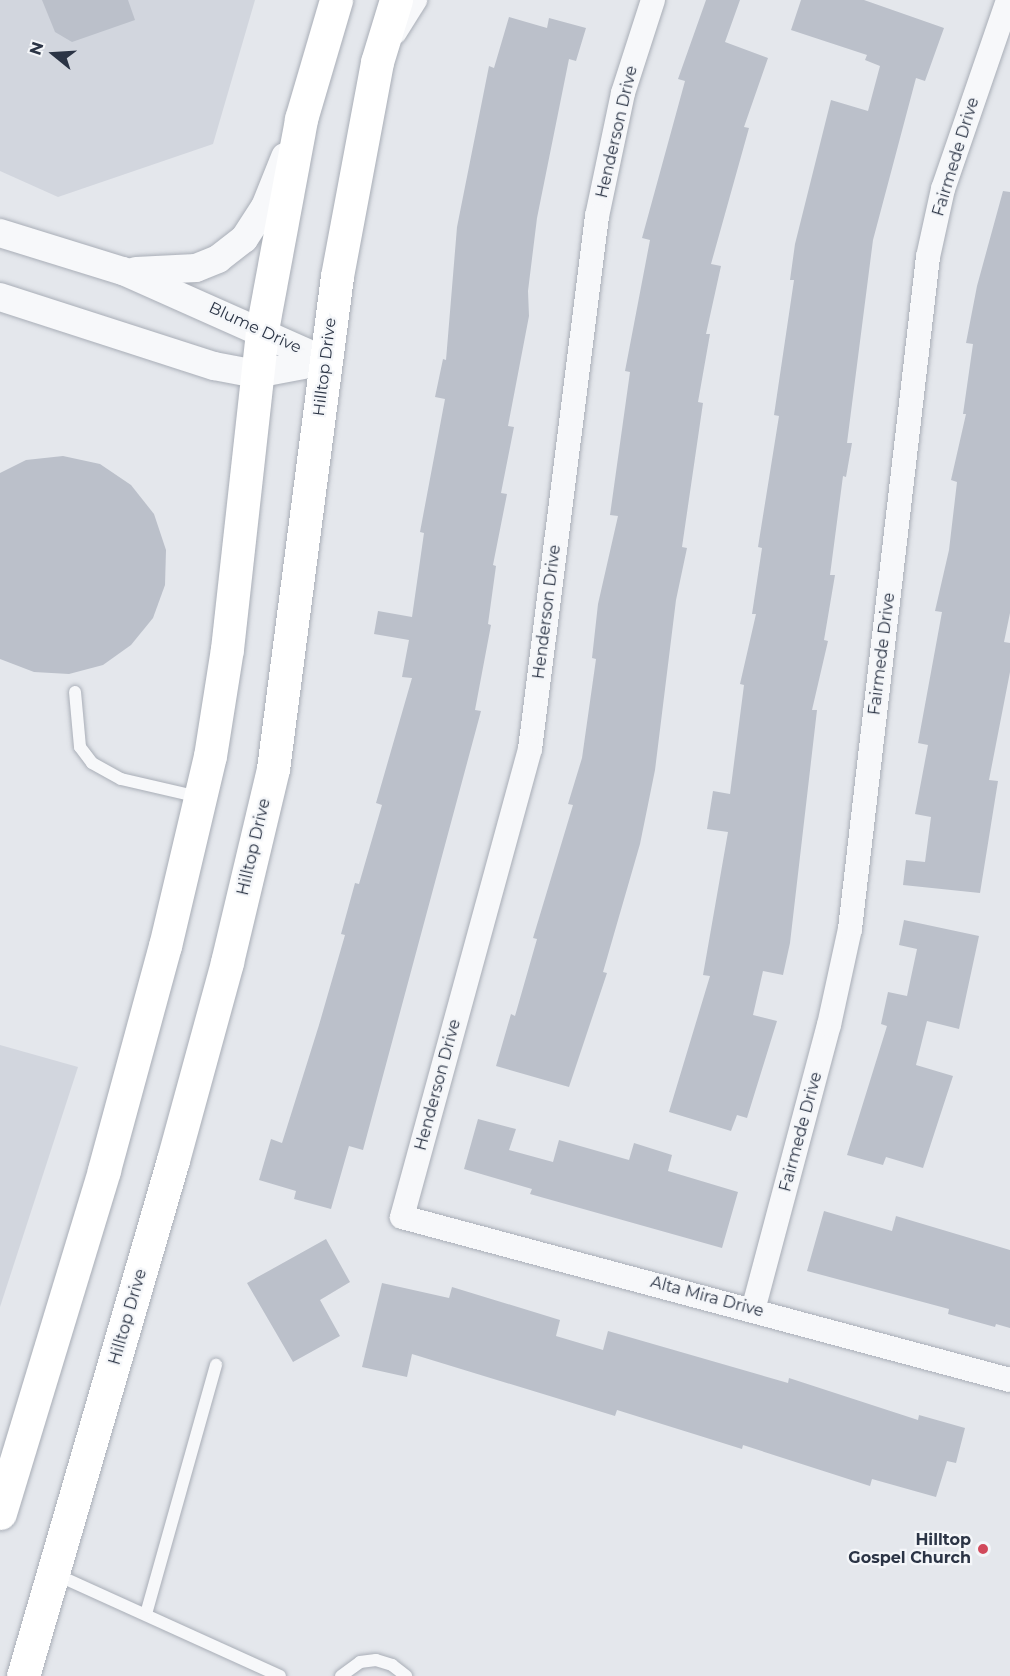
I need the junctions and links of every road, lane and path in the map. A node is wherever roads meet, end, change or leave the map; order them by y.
1 (336, 0) edge
2 (396, 0) edge
3 (415, 0) edge
4 (653, 0) edge
5 (1008, 0) edge
6 (377, 62) junction
7 (301, 119) junction
8 (0, 233) edge
9 (123, 271) junction
10 (0, 297) edge
11 (262, 330) junction
12 (326, 361) junction
13 (256, 374) junction
14 (75, 692) dead end
15 (201, 798) junction
16 (402, 1217) joint
17 (753, 1310) junction
18 (216, 1365) dead end
19 (1010, 1380) edge
20 (0, 1513) edge
21 (54, 1574) junction
22 (146, 1614) junction
23 (23, 1676) edge
24 (280, 1676) edge
25 (341, 1676) edge
26 (407, 1676) edge

1 - 7 main road
2 - 6 main road, Hilltop Drive
3 - 6 street
4 - 16 street, Henderson Drive
5 - 17 street, Fairmede Drive
6 - 12 main road, Hilltop Drive
7 - 9 street
7 - 11 main road
8 - 9 street, Blume Drive
9 - 11 street, Blume Drive
10 - 13 street, Blume Drive
11 - 12 street, Blume Drive
11 - 13 main road
12 - 13 street, Blume Drive
12 - 21 main road, Hilltop Drive
13 - 15 main road
14 - 15 lane
15 - 20 main road
16 - 17 street, Alta Mira Drive
17 - 19 street, Alta Mira Drive
18 - 22 lane
21 - 22 lane
21 - 23 main road, Hilltop Drive
22 - 24 lane
25 - 26 lane

